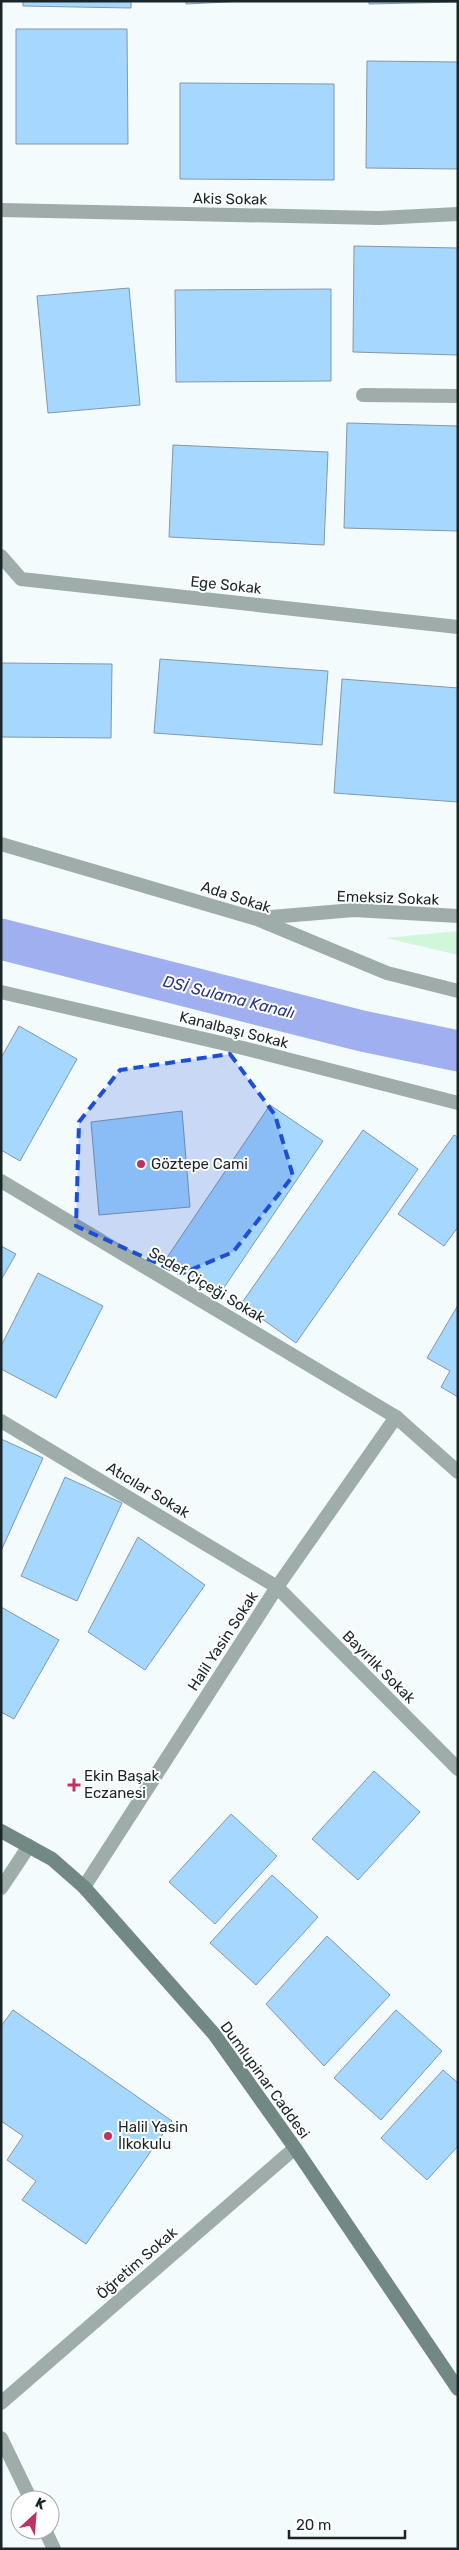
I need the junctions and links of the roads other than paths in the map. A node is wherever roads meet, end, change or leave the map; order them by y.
1 (1, 210) edge
2 (458, 214) edge
3 (363, 395) dead end
4 (458, 396) edge
5 (1, 556) edge
6 (458, 627) edge
7 (1, 844) edge
8 (458, 916) edge
9 (257, 919) junction
10 (458, 991) edge
11 (1, 992) edge
12 (458, 1103) edge
13 (1, 1181) edge
14 (396, 1417) junction
15 (1, 1421) edge
16 (458, 1472) edge
17 (278, 1587) junction
18 (458, 1769) edge
19 (1, 1832) edge
20 (29, 1846) junction
21 (1, 1888) edge
22 (84, 1888) junction
23 (295, 2148) junction
24 (458, 2389) edge
25 (1, 2403) edge
26 (1, 2438) edge
27 (26, 2490) edge

1 - 2 street, Akis Sokak
3 - 4 street
5 - 6 street, Ege Sokak
7 - 9 street, Ada Sokak
8 - 9 street, Emeksiz Sokak
9 - 10 street, Ada Sokak
11 - 12 street, Kanalbaşı Sokak
13 - 14 street, Sedef Çiçeği Sokak
14 - 16 street, Sedef Çiçeği Sokak
14 - 17 street, Halil Yasin Sokak
15 - 17 street, Atıcılar Sokak
17 - 18 street, Bayırlık Sokak
17 - 22 street, Halil Yasin Sokak
19 - 20 main road, Dumlupinar Caddesi
20 - 21 street
20 - 22 main road, Dumlupinar Caddesi
22 - 23 main road, Dumlupinar Caddesi
23 - 24 main road, Dumlupinar Caddesi
23 - 25 street, Öğretim Sokak
26 - 27 street

